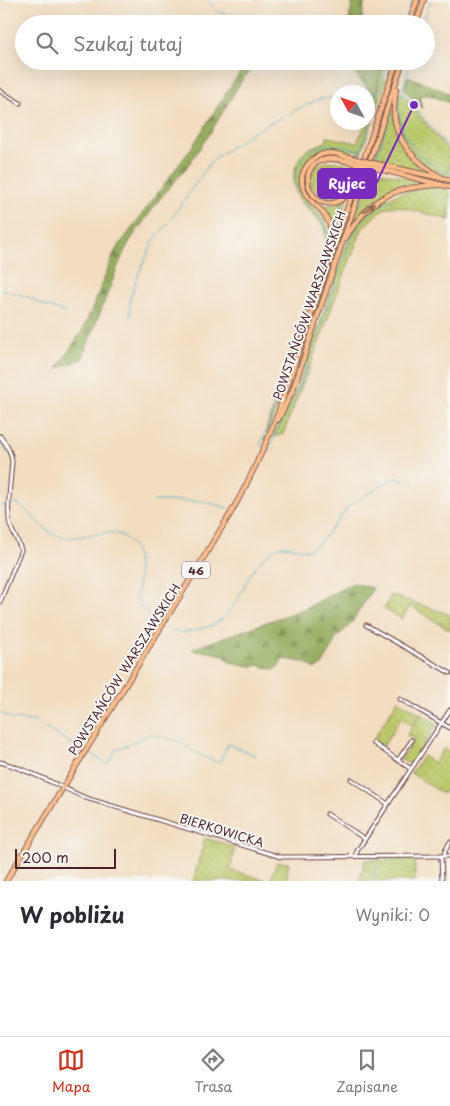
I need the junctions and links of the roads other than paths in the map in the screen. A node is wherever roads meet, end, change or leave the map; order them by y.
1 (417, 0) edge
2 (424, 0) edge
3 (412, 15) edge
4 (419, 15) edge
5 (394, 70) edge
6 (400, 70) edge
7 (395, 87) junction
8 (0, 91) edge
9 (20, 103) dead end
10 (355, 161) junction
11 (376, 166) junction
12 (444, 179) junction
13 (450, 180) edge
14 (356, 182) junction
15 (442, 185) junction
16 (450, 187) edge
17 (341, 247) junction
18 (333, 248) junction
19 (0, 436) edge
20 (268, 439) junction
21 (0, 602) edge
22 (366, 625) dead end
23 (450, 673) edge
24 (400, 698) dead end
25 (450, 710) edge
26 (442, 723) junction
27 (450, 728) edge
28 (412, 740) dead end
29 (373, 744) dead end
30 (398, 760) junction
31 (0, 762) edge
32 (411, 769) junction
33 (351, 779) dead end
34 (63, 788) junction
35 (388, 804) junction
36 (328, 814) dead end
37 (365, 839) junction
38 (450, 842) edge
39 (442, 856) junction
40 (450, 856) edge
41 (356, 857) junction
42 (6, 881) edge
43 (442, 881) edge

1 - 3 main road
2 - 4 main road
5 - 14 main road, POWSTAŃCÓW WARSZAWSKICH
6 - 7 main road
7 - 12 main road
7 - 17 main road, POWSTAŃCÓW WARSZAWSKICH / 46
8 - 9 street
10 - 11 main road, bridge
10 - 14 main road
10 - 18 main road
11 - 12 main road
11 - 15 main road
12 - 13 main road
14 - 18 main road, POWSTAŃCÓW WARSZAWSKICH / 46
15 - 16 main road
17 -> 15 main road
17 - 20 main road, POWSTAŃCÓW WARSZAWSKICH / 46
18 - 20 main road, POWSTAŃCÓW WARSZAWSKICH / 46
19 - 21 street
20 - 34 main road, POWSTAŃCÓW WARSZAWSKICH / 46
22 - 23 street
24 - 26 street
25 - 26 street
26 - 27 street
26 - 32 street
28 - 30 street
29 - 30 street
30 - 32 street
31 - 34 street, BIERKOWICKA
32 - 35 street
33 - 35 street
34 - 41 street, BIERKOWICKA
34 - 42 main road, POWSTAŃCÓW WARSZAWSKICH / 46
35 - 37 street
36 - 37 street
37 - 41 street
38 - 39 street
39 - 40 street, BIERKOWICKA
39 - 41 street, BIERKOWICKA
39 - 43 street

